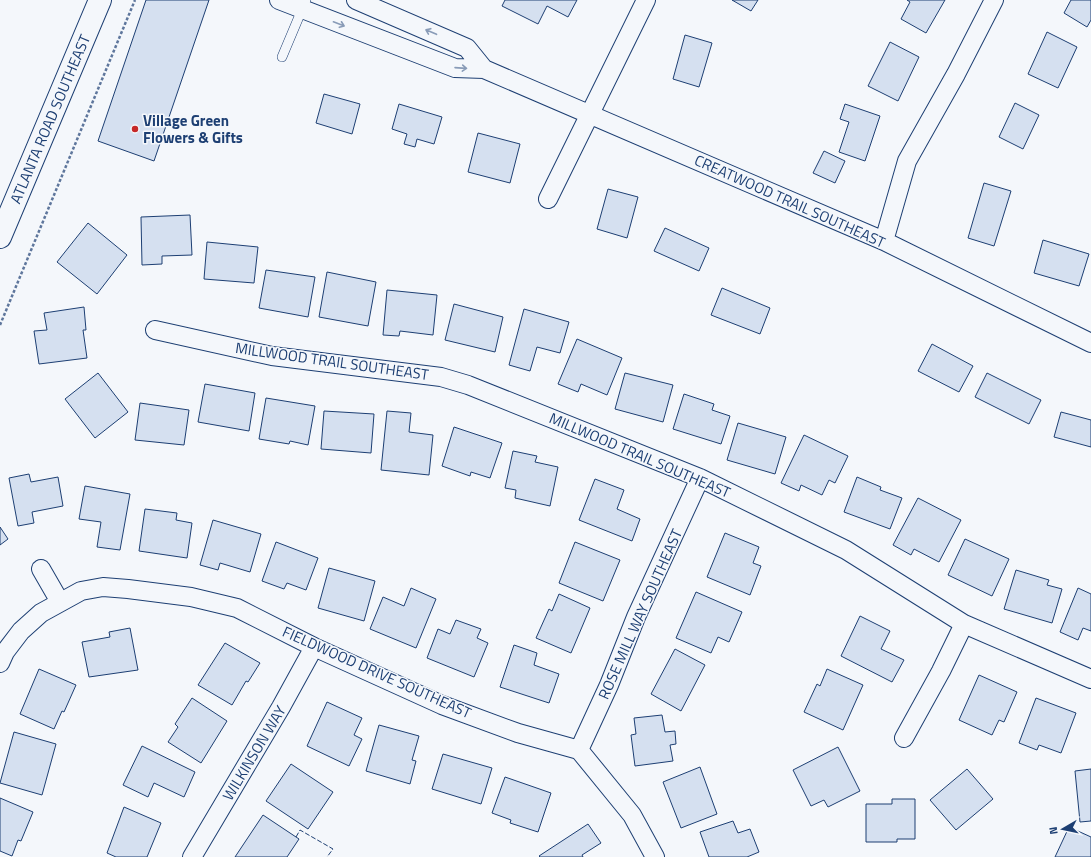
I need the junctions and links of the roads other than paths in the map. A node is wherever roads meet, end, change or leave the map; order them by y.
1 (100, 0) edge
2 (279, 0) edge
3 (356, 0) edge
4 (646, 0) edge
5 (994, 0) edge
6 (304, 5) edge
7 (282, 57) dead end
8 (484, 69) junction
9 (591, 114) junction
10 (548, 199) dead end
11 (2, 228) edge
12 (884, 241) junction
13 (155, 330) dead end
14 (1091, 344) edge
15 (700, 478) junction
16 (41, 569) dead end
17 (60, 602) junction
18 (964, 624) junction
19 (314, 647) junction
20 (0, 663) edge
21 (1091, 679) edge
22 (904, 738) dead end
23 (579, 750) junction
24 (192, 857) edge
25 (655, 857) edge

1 - 11 main road, ATLANTA ROAD SOUTHEAST
2 - 6 street, CREATWOOD TRAIL SOUTHEAST
8 -> 3 street, CREATWOOD TRAIL SOUTHEAST
4 - 9 street
5 - 12 street
6 - 7 lane
6 -> 8 street, CREATWOOD TRAIL SOUTHEAST
8 - 9 street, CREATWOOD TRAIL SOUTHEAST
9 - 10 street
9 - 12 street, CREATWOOD TRAIL SOUTHEAST
12 - 14 street, CREATWOOD TRAIL SOUTHEAST
13 - 15 street, MILLWOOD TRAIL SOUTHEAST
15 - 18 street, MILLWOOD TRAIL SOUTHEAST
15 - 23 street, ROSE MILL WAY SOUTHEAST
16 - 17 street
17 - 19 street, FIELDWOOD DRIVE SOUTHEAST
17 - 20 street
18 - 21 street, MILLWOOD TRAIL SOUTHEAST
18 - 22 street
19 - 23 street, FIELDWOOD DRIVE SOUTHEAST
19 - 24 street, WILKINSON WAY
23 - 25 street

